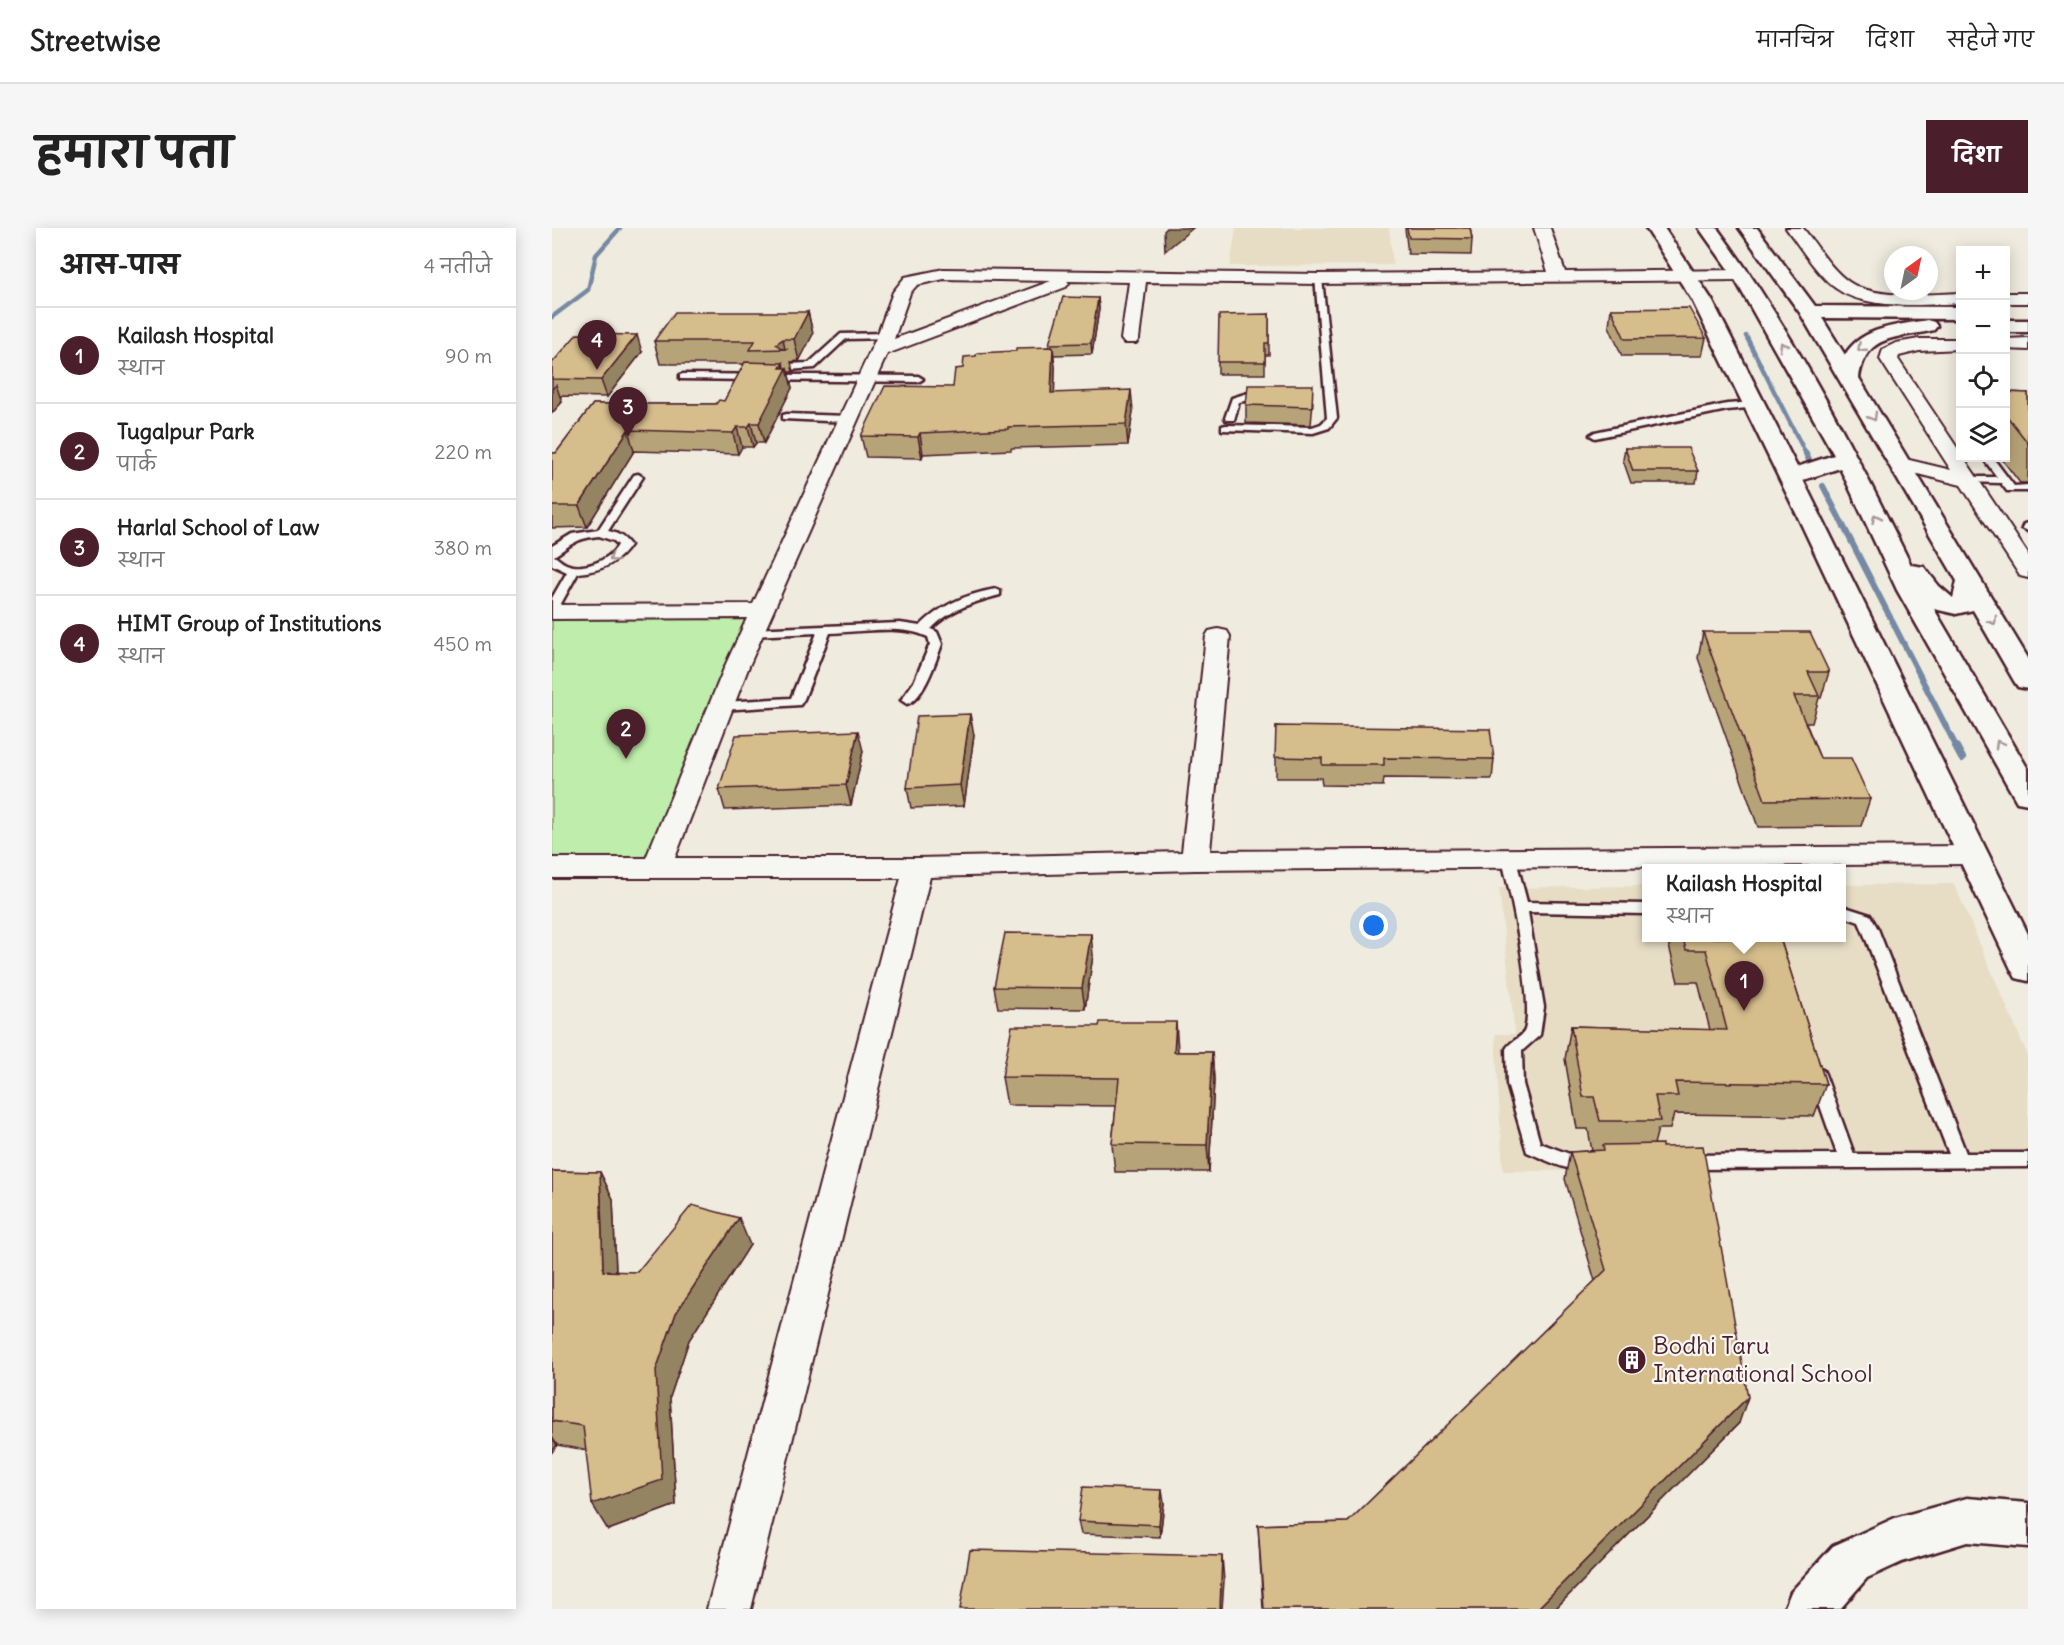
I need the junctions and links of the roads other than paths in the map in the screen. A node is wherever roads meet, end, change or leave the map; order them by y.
1 (1542, 228) edge
2 (1655, 228) edge
3 (1708, 228) edge
4 (1748, 228) edge
5 (1794, 228) edge
6 (1742, 275) junction
7 (1688, 276) junction
8 (1076, 277) junction
9 (1138, 277) junction
10 (1560, 278) junction
11 (1318, 279) junction
12 (1956, 298) edge
13 (2010, 298) edge
14 (2028, 298) edge
15 (1815, 305) junction
16 (1956, 313) edge
17 (2010, 313) edge
18 (2028, 313) edge
19 (1931, 324) junction
20 (1956, 325) edge
21 (2010, 326) edge
22 (2028, 326) edge
23 (1130, 339) dead end
24 (882, 344) junction
25 (1956, 344) edge
26 (2010, 344) edge
27 (2028, 344) edge
28 (683, 377) dead end
29 (753, 377) junction
30 (868, 377) junction
31 (1849, 378) junction
32 (918, 380) dead end
33 (1283, 396) edge
34 (1318, 397) dead end
35 (1330, 397) junction
36 (1755, 405) junction
37 (787, 417) dead end
38 (848, 419) junction
39 (1595, 435) dead end
40 (1847, 458) junction
41 (1991, 462) edge
42 (1901, 464) junction
43 (638, 477) dead end
44 (1791, 477) junction
45 (1968, 480) junction
46 (2004, 480) junction
47 (2028, 488) edge
48 (601, 533) junction
49 (552, 553) edge
50 (1896, 560) junction
51 (574, 569) junction
52 (2028, 571) edge
53 (1969, 582) junction
54 (996, 593) dead end
55 (552, 610) edge
56 (757, 622) junction
57 (825, 629) junction
58 (923, 630) junction
59 (1218, 636) dead end
60 (2028, 681) edge
61 (907, 700) dead end
62 (722, 706) junction
63 (2028, 795) edge
64 (1972, 855) junction
65 (1509, 860) junction
66 (1195, 861) junction
67 (552, 868) edge
68 (657, 868) junction
69 (918, 868) junction
70 (1520, 907) junction
71 (1642, 909) edge
72 (1846, 912) edge
73 (2028, 969) edge
74 (1811, 1056) edge
75 (1960, 1160) junction
76 (2028, 1160) edge
77 (1848, 1161) junction
78 (1610, 1163) edge
79 (1669, 1163) edge
80 (2028, 1525) edge
81 (729, 1609) edge
82 (1808, 1609) edge

1 - 10 street
2 - 7 main road
3 - 6 main road
4 - 15 main road
5 - 12 street
6 - 7 street
40 -> 6 main road
7 - 10 street
7 - 36 main road
8 - 9 street
8 - 24 street
8 - 24 street
9 - 11 street
9 - 23 street
10 - 11 street
11 - 35 lane
13 - 14 street
15 - 16 main road
15 - 19 main road
15 - 31 main road
17 - 18 main road
19 - 20 main road
19 -> 31 main road
21 - 22 main road
24 - 29 lane
24 - 30 street
25 - 45 street
26 - 27 street
28 - 29 lane
29 - 30 lane
30 - 32 lane
30 - 38 street
31 -> 42 main road
33 - 35 lane
34 - 35 lane
36 - 39 lane
36 - 44 main road
37 - 38 lane
38 - 56 street
40 - 44 main road
50 -> 40 main road
41 - 46 lane
42 - 45 street
42 - 53 main road
43 - 48 lane
44 - 64 main road
45 - 46 lane
45 - 52 street
46 - 47 lane
48 - 49 lane
48 -> 51 lane
49 - 51 lane
50 - 53 main road
63 -> 50 main road
51 - 55 lane
53 -> 60 main road
54 - 58 lane
55 - 56 street
56 - 57 lane
56 - 62 street
57 - 58 lane
57 - 62 lane
58 - 61 lane
59 - 66 street
62 - 68 street
64 - 65 street
64 - 73 main road
65 - 66 street
65 - 70 lane
66 - 69 street
67 - 68 street
68 - 69 street
69 - 81 street
70 - 71 lane
70 - 78 lane
72 - 75 lane
74 - 77 lane
75 - 76 lane
75 - 77 lane
77 - 79 lane
80 - 82 main road

